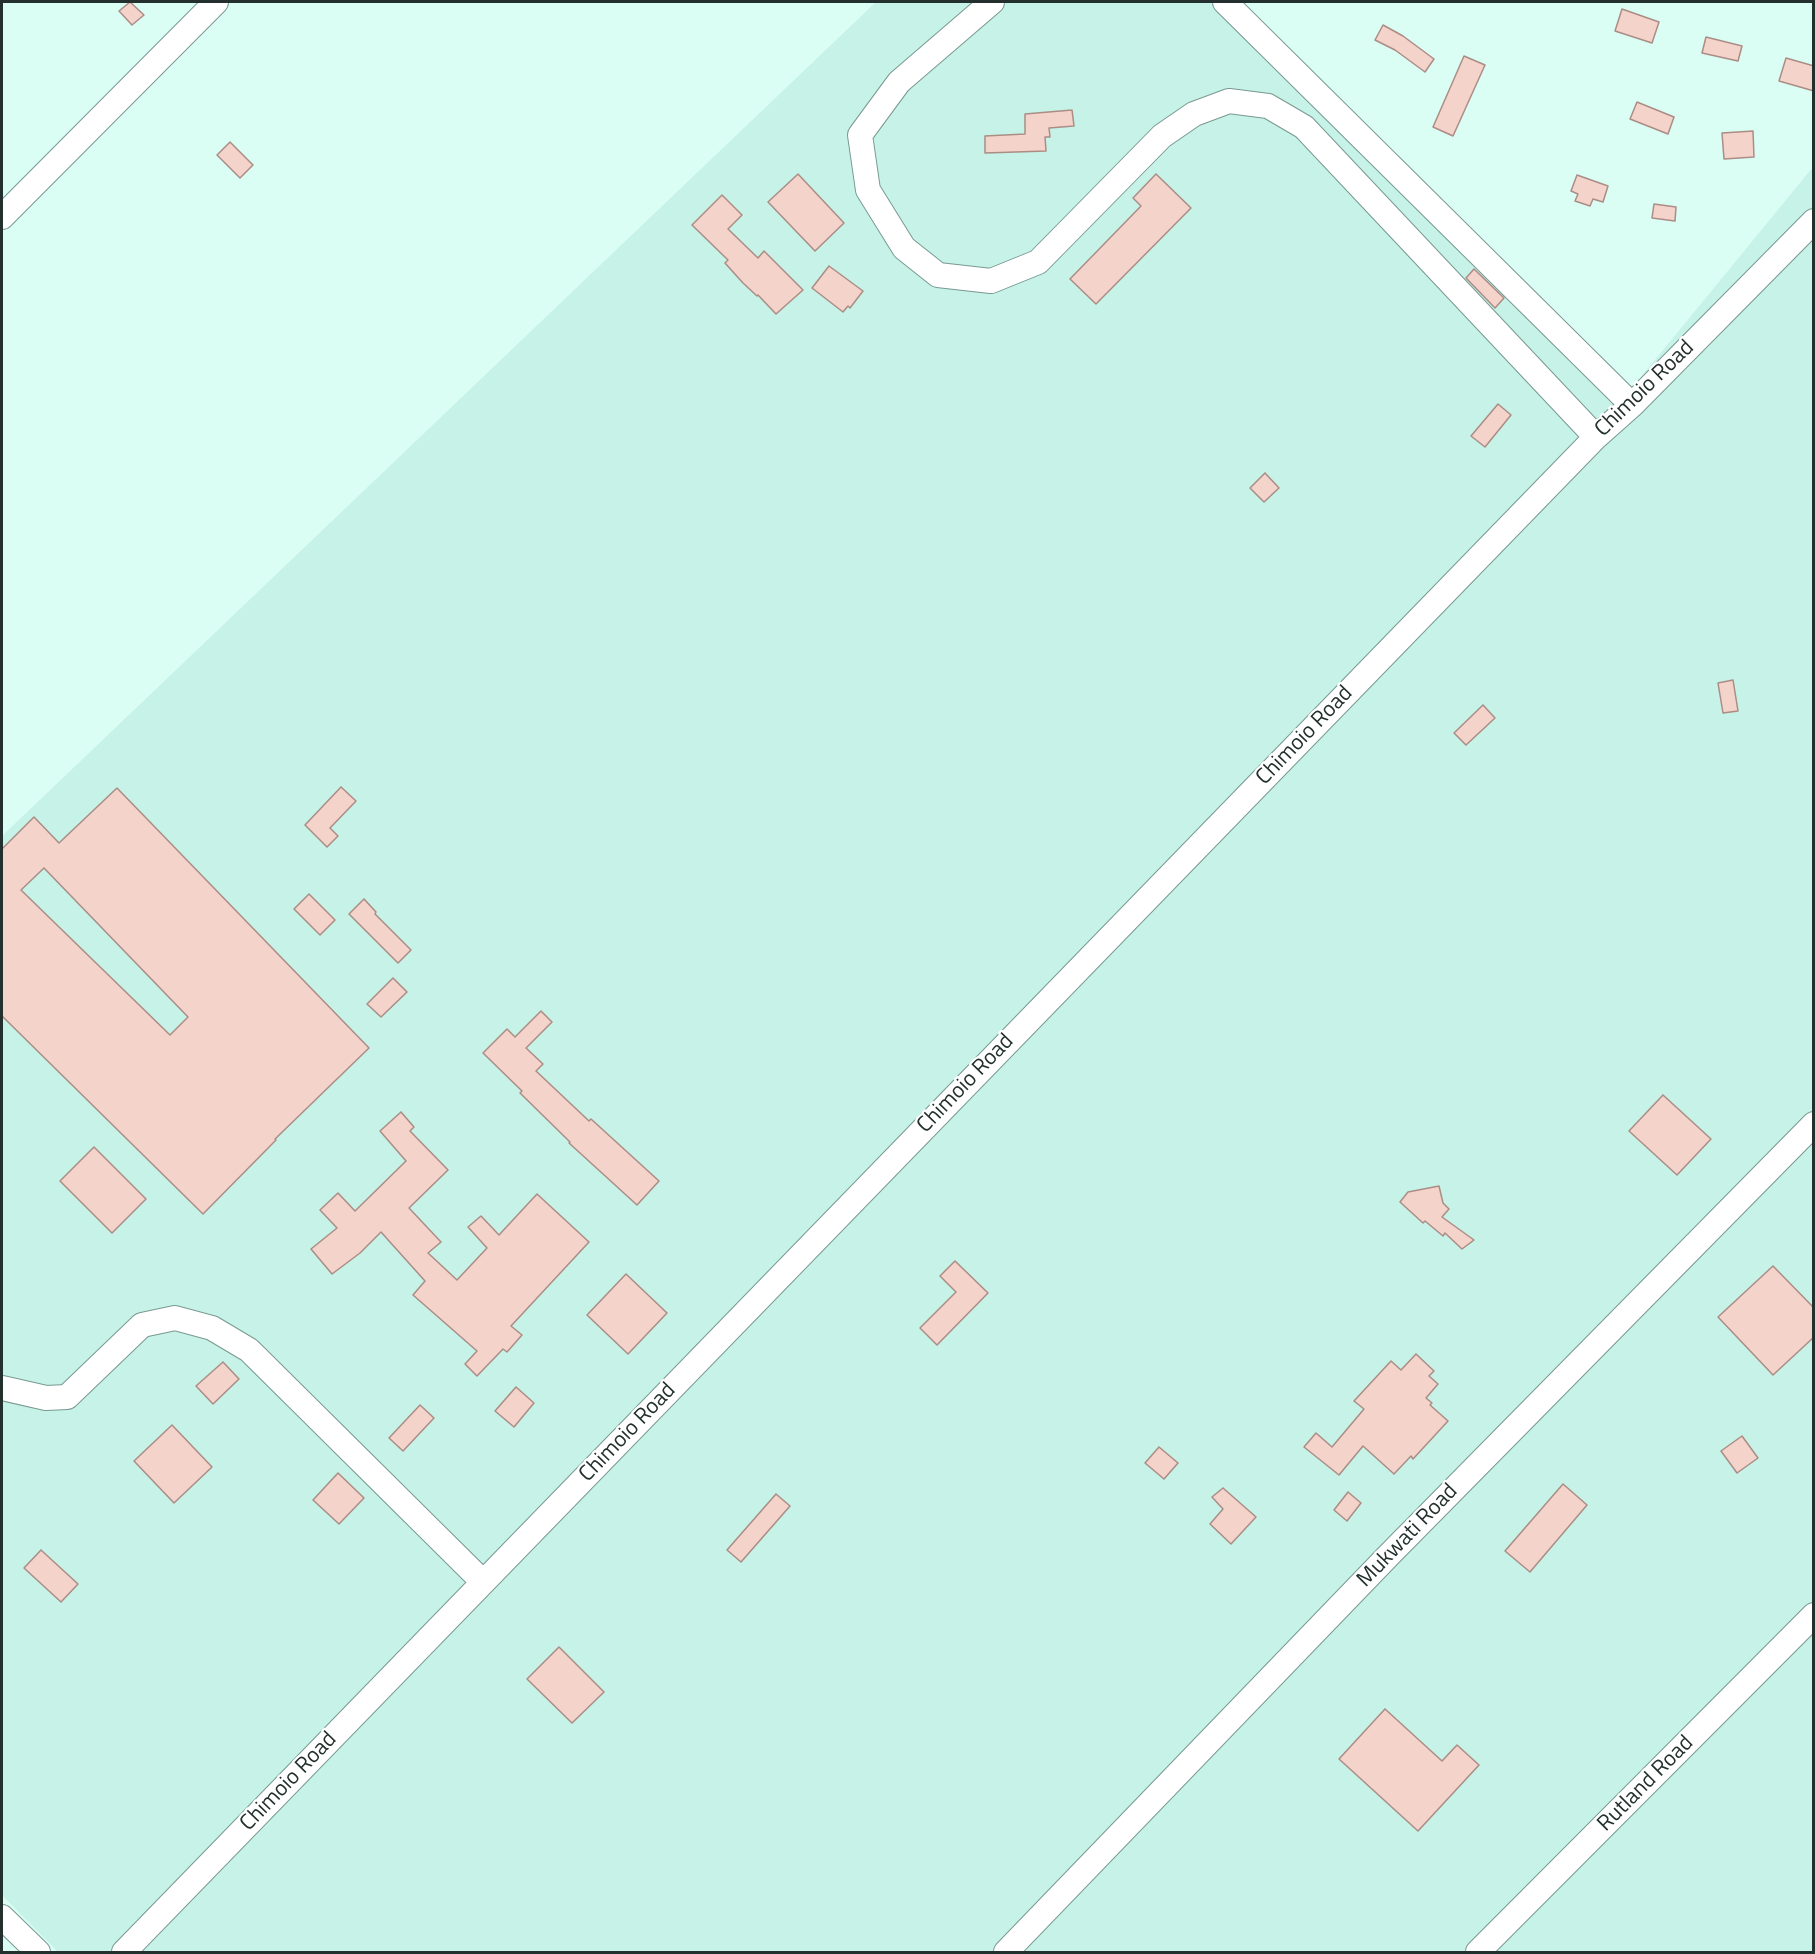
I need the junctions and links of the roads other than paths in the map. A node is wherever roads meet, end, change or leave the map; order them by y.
1 (216, 2) edge
2 (992, 2) edge
3 (1225, 2) edge
4 (2, 217) edge
5 (1814, 221) edge
6 (1632, 405) junction
7 (1596, 437) junction
8 (1814, 1124) edge
9 (2, 1388) edge
10 (483, 1582) junction
11 (1814, 1615) edge
12 (2, 1917) edge
13 (38, 1953) edge
14 (124, 1953) edge
15 (1006, 1953) edge
16 (1478, 1953) edge

1 - 4 street
2 - 7 street
3 - 6 street
5 - 6 street, Chimoio Road
6 - 7 street, Chimoio Road
7 - 10 street, Chimoio Road
8 - 15 street, Mukwati Road
9 - 10 street
10 - 14 street, Chimoio Road
11 - 16 street, Rutland Road
12 - 13 street

